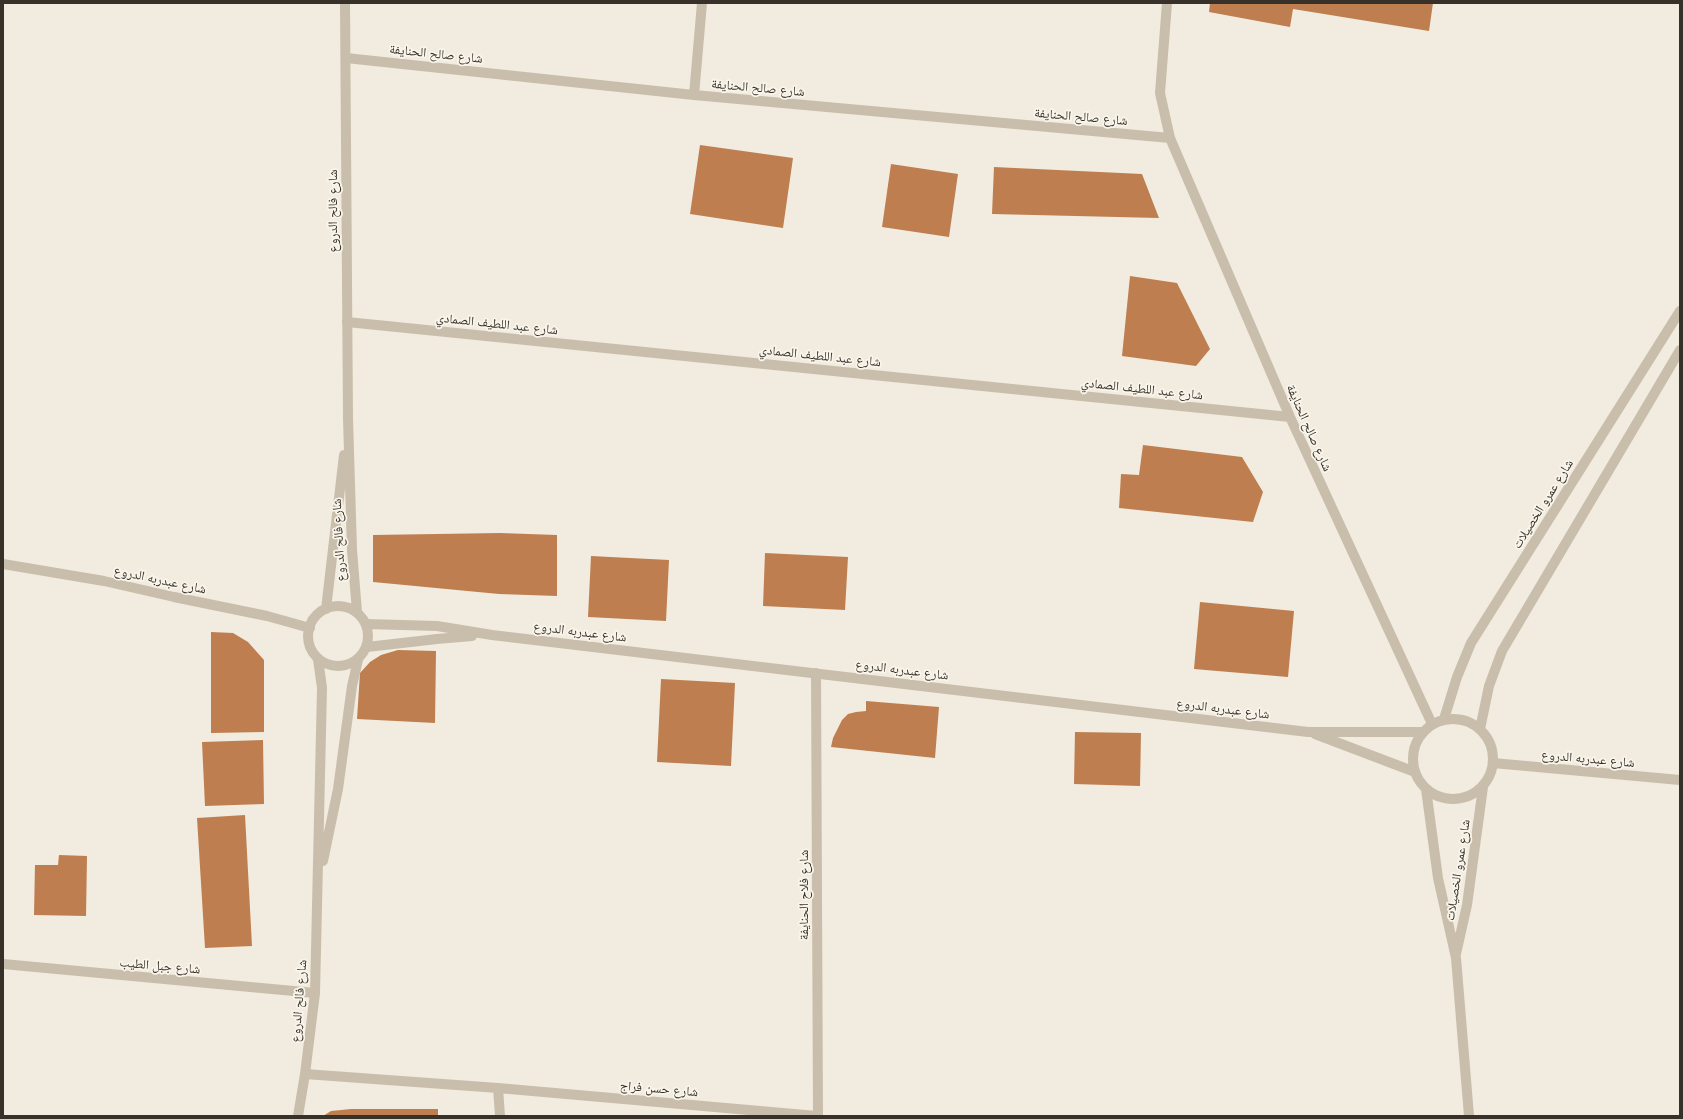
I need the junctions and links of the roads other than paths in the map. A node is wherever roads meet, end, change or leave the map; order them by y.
1 (345, 3) edge
2 (702, 3) edge
3 (1167, 3) edge
4 (346, 58) junction
5 (694, 95) junction
6 (1170, 138) junction
7 (1680, 311) edge
8 (347, 322) junction
9 (1680, 350) edge
10 (1290, 417) junction
11 (348, 419) junction
12 (3, 564) edge
13 (326, 609) junction
14 (357, 612) junction
15 (366, 624) junction
16 (310, 628) junction
17 (492, 635) junction
18 (367, 647) junction
19 (318, 659) junction
20 (358, 660) junction
21 (816, 673) junction
22 (1444, 719) junction
23 (1432, 724) junction
24 (1480, 729) junction
25 (1308, 732) junction
26 (1423, 732) junction
27 (1493, 763) junction
28 (1415, 772) junction
29 (1680, 780) edge
30 (1483, 786) junction
31 (1426, 789) junction
32 (318, 887) junction
33 (1456, 958) junction
34 (3, 964) edge
35 (315, 993) junction
36 (305, 1074) junction
37 (498, 1088) junction
38 (298, 1116) edge
39 (500, 1116) edge
40 (817, 1116) edge
41 (1469, 1116) edge

1 - 4 street, شارع فالح الدروع
2 - 5 street
3 - 6 street, شارع صالح الحنايفة
4 - 5 street, شارع صالح الحنايفة
4 - 8 street, شارع فالح الدروع
5 - 6 street, شارع صالح الحنايفة
6 - 10 street, شارع صالح الحنايفة
7 - 22 street, شارع عمرو الخصيلات
8 - 10 street, شارع عبد اللطيف الصمادي
8 - 11 street, شارع فالح الدروع
9 - 24 street
10 - 23 street, شارع صالح الحنايفة
11 - 13 street, شارع فالح الدروع
11 - 14 street, شارع فالح الدروع
12 - 16 street, شارع عبدربه الدروع
13 - 14 street
13 - 16 street
14 - 15 street
15 - 17 street, شارع عبدربه الدروع
15 - 18 street
16 - 19 street
17 - 18 street, شارع عبدربه الدروع
17 - 21 street, شارع عبدربه الدروع
18 - 20 street
19 - 20 street
19 - 32 street, شارع فالح الدروع
20 - 32 street, شارع فالح الدروع
21 - 25 street, شارع عبدربه الدروع
21 - 40 street, شارع فلاح الحنايفة
22 - 23 street
22 - 24 street
23 - 26 street
24 - 27 street
25 - 26 street, شارع عبدربه الدروع
25 - 28 street, شارع عبدربه الدروع
26 - 28 street
27 - 29 street, شارع عبدربه الدروع
27 - 30 street
28 - 31 street
30 - 31 street
30 - 33 street, شارع عمرو الخصيلات
31 - 33 street, شارع عمرو الخصيلات
32 - 35 street, شارع فالح الدروع
33 - 41 street, شارع عمرو الخصيلات
34 - 35 street, شارع جبل الطيب
35 - 36 street, شارع فالح الدروع
36 - 37 street, شارع حسن فراج
36 - 38 street, شارع فالح الدروع
37 - 39 street
37 - 40 street, شارع حسن فراج

